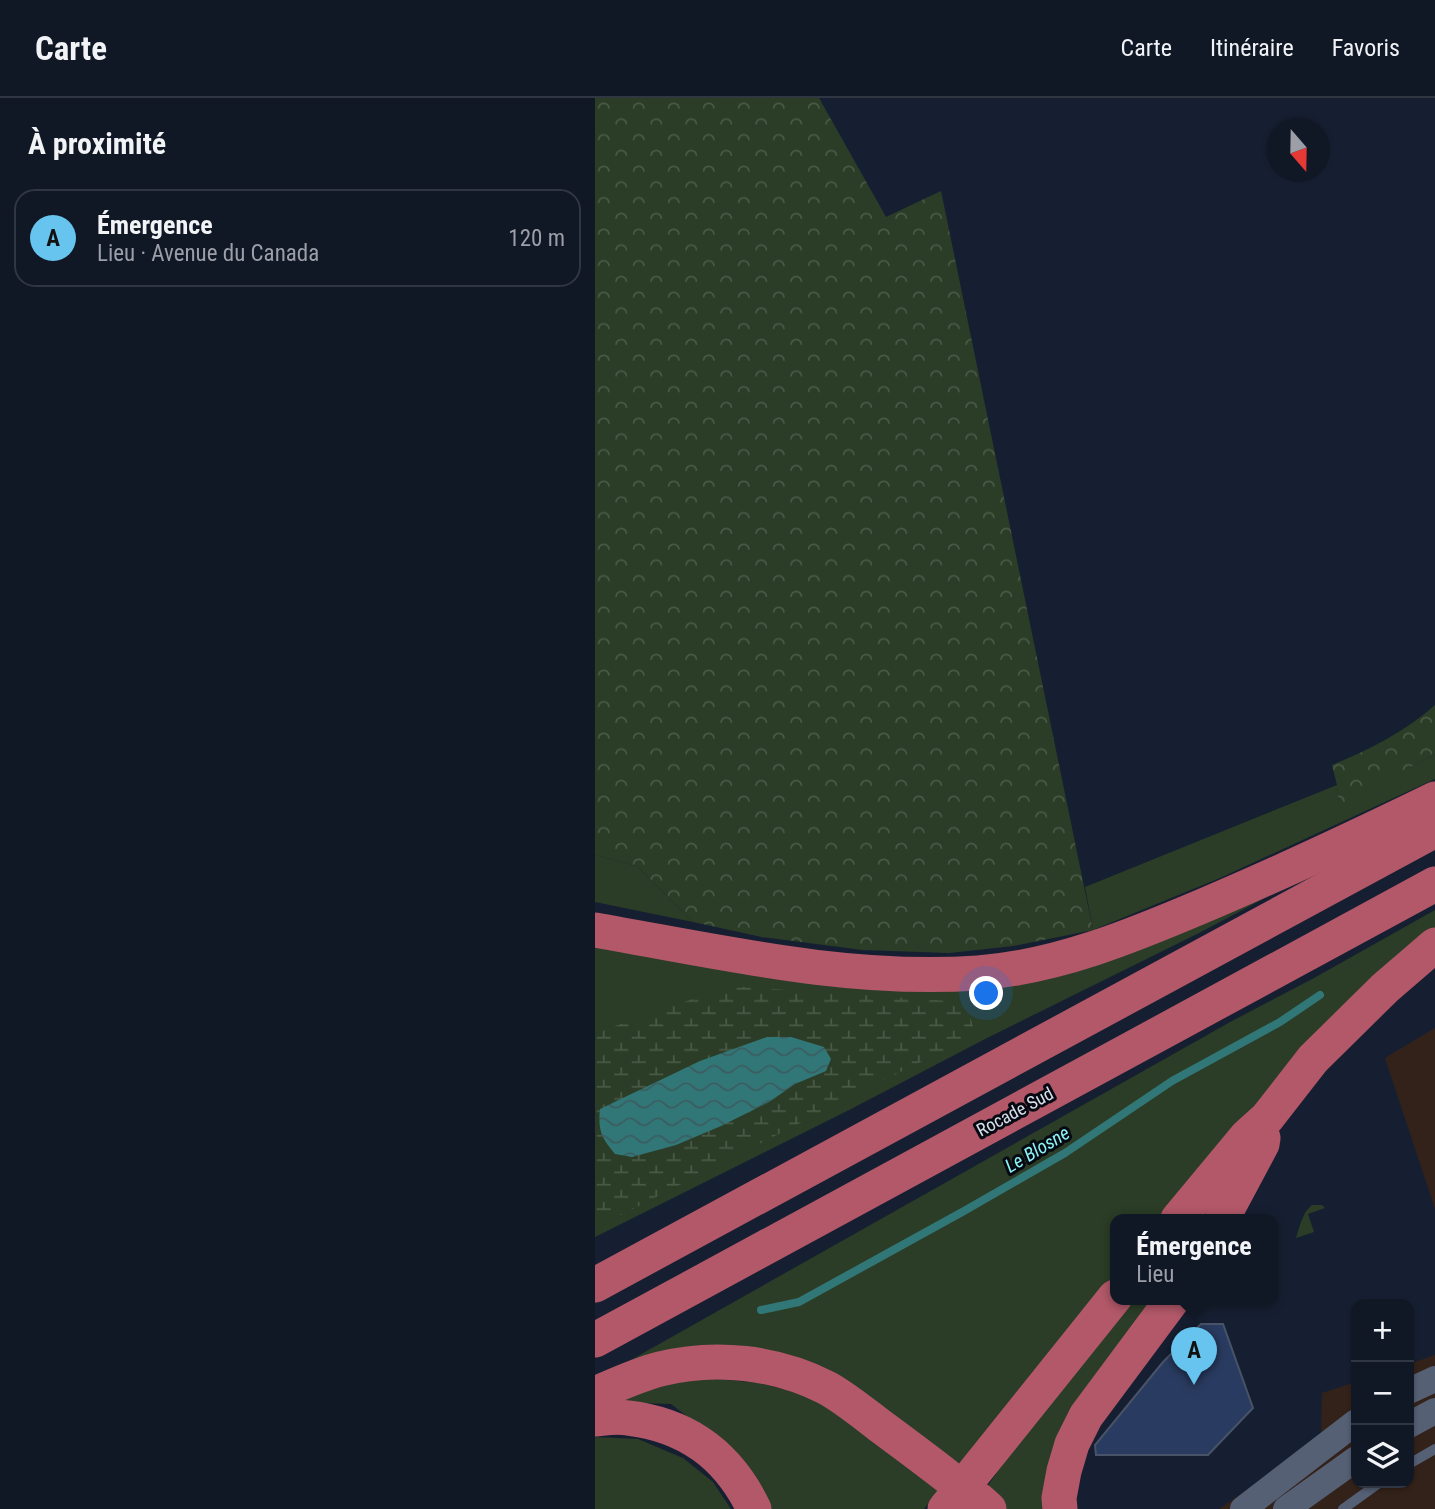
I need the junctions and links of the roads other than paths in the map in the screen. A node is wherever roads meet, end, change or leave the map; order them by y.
1 (1435, 799) edge
2 (1435, 830) edge
3 (1435, 884) edge
4 (595, 930) edge
5 (1435, 945) edge
6 (1267, 1118) junction
7 (747, 1204) junction
8 (1182, 1214) edge
9 (1225, 1214) edge
10 (595, 1258) edge
11 (595, 1285) edge
12 (1110, 1303) edge
13 (1169, 1305) edge
14 (595, 1340) edge
15 (1435, 1379) edge
16 (1414, 1389) edge
17 (595, 1394) edge
18 (1435, 1411) edge
19 (595, 1419) edge
20 (1414, 1422) edge
21 (1352, 1425) edge
22 (1435, 1448) edge
23 (1414, 1461) edge
24 (1351, 1463) edge
25 (1372, 1488) edge
26 (946, 1493) edge
27 (754, 1509) edge
28 (1060, 1509) edge
29 (1243, 1509) edge
30 (1286, 1509) edge
31 (1343, 1509) edge

1 - 4 highway
2 - 7 highway
3 - 14 highway, Rocade Sud
5 - 6 highway
6 - 8 highway
6 - 9 highway
7 - 10 highway
7 - 11 highway
12 - 26 highway
13 - 28 highway
15 - 16 street
17 - 26 highway
18 - 20 street
19 - 27 highway
21 - 29 street
22 - 23 lane
24 - 30 street
25 - 31 lane

